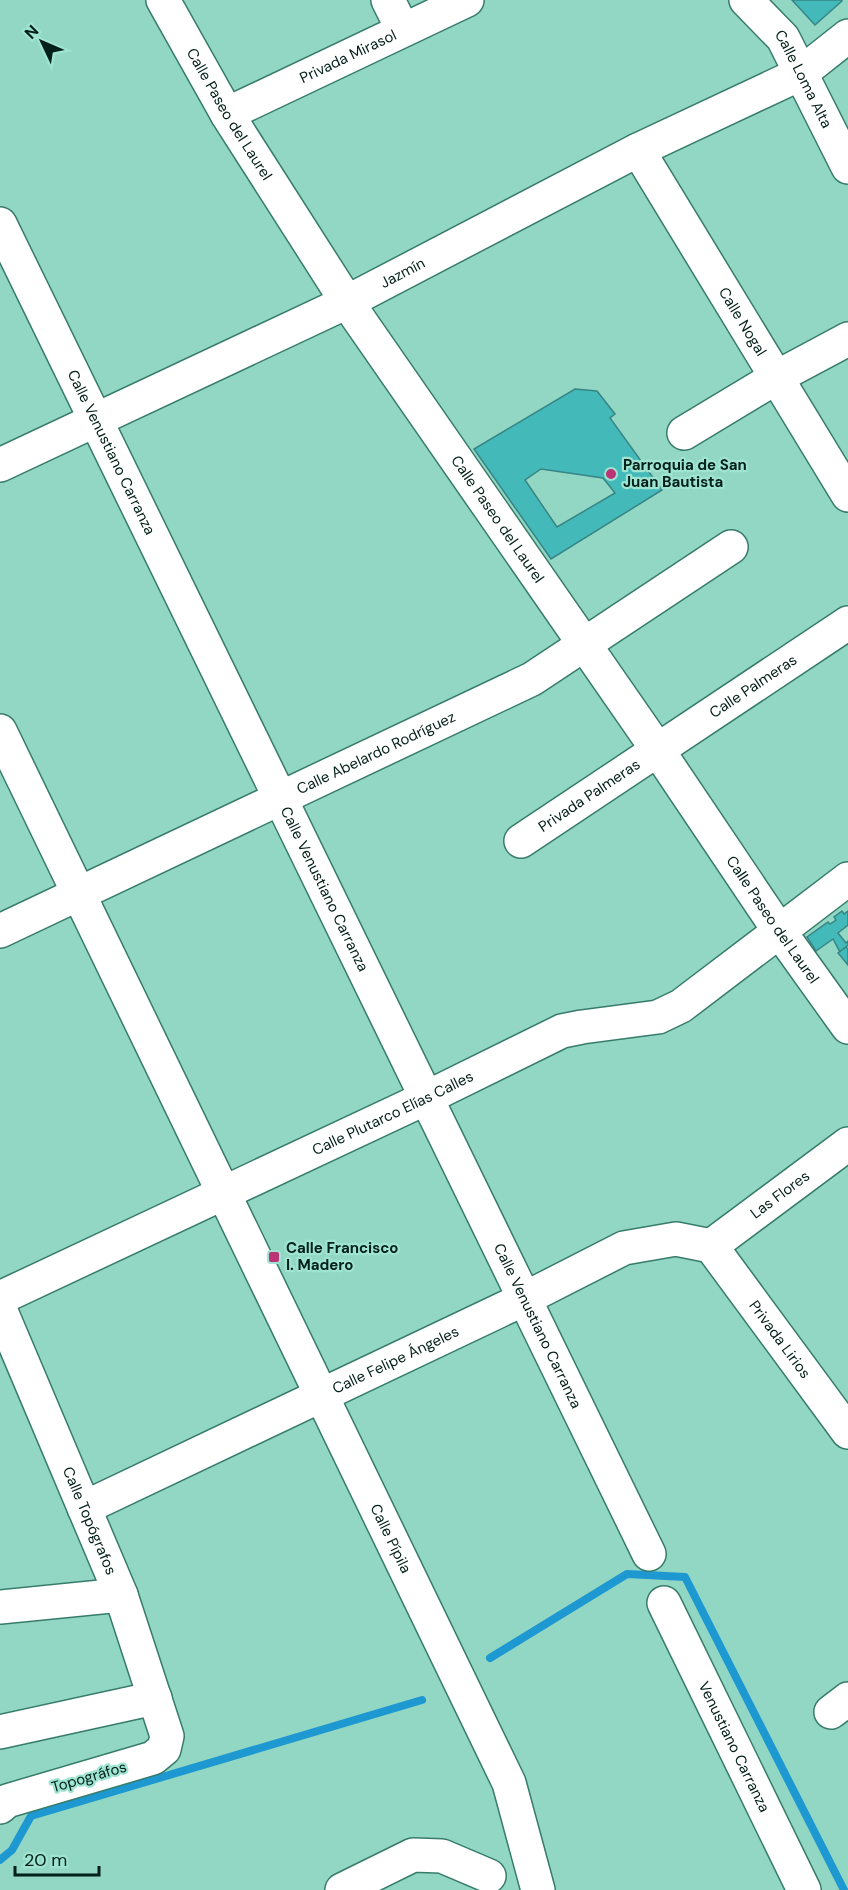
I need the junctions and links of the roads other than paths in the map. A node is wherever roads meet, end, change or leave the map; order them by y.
1 (164, 0) edge
2 (388, 0) edge
3 (468, 0) edge
4 (746, 0) edge
5 (403, 30) junction
6 (848, 36) edge
7 (800, 75) junction
8 (227, 114) junction
9 (638, 150) junction
10 (848, 167) edge
11 (0, 224) edge
12 (347, 302) junction
13 (848, 339) edge
14 (777, 377) junction
15 (96, 420) junction
16 (684, 433) dead end
17 (0, 465) edge
18 (848, 495) edge
19 (730, 547) dead end
20 (848, 622) edge
21 (584, 644) junction
22 (0, 731) edge
23 (657, 749) junction
24 (280, 800) junction
25 (520, 841) dead end
26 (848, 879) edge
27 (79, 894) junction
28 (0, 932) edge
29 (780, 932) junction
30 (848, 1027) edge
31 (426, 1098) junction
32 (848, 1144) edge
33 (224, 1193) junction
34 (711, 1246) junction
35 (0, 1298) edge
36 (524, 1299) junction
37 (0, 1309) edge
38 (9, 1352) edge
39 (321, 1395) junction
40 (848, 1432) edge
41 (84, 1508) junction
42 (649, 1554) dead end
43 (122, 1595) junction
44 (664, 1603) dead end
45 (0, 1607) edge
46 (155, 1698) junction
47 (0, 1732) edge
48 (167, 1737) joint
49 (0, 1807) edge
50 (525, 1843) junction
51 (481, 1883) edge
52 (342, 1890) edge
53 (538, 1890) edge
54 (804, 1890) edge

1 - 8 street, Calle Paseo del Laurel
2 - 5 street
3 - 5 street, Privada Mirasol
4 - 7 street, Calle Loma Alta
5 - 8 street, Privada Mirasol
6 - 7 street, Jazmín
7 - 9 street, Jazmín
7 - 10 street, Calle Loma Alta
8 - 12 street, Calle Paseo del Laurel
9 - 12 street, Jazmín
9 - 14 street, Calle Nogal
11 - 15 street, Calle Venustiano Carranza
12 - 15 street, Jazmín
12 - 21 street, Calle Paseo del Laurel
13 - 14 street
14 - 16 street
14 - 18 street, Calle Nogal
15 - 17 street, Jazmín
15 - 24 street, Calle Venustiano Carranza
19 - 21 street, Calle Abelardo Rodríguez
20 - 23 street, Calle Palmeras
21 - 23 street, Calle Paseo del Laurel
21 - 24 street, Calle Abelardo Rodríguez
22 - 27 street
23 - 25 street, Privada Palmeras
23 - 29 street, Calle Paseo del Laurel
24 - 27 street, Calle Abelardo Rodríguez
24 - 31 street, Calle Venustiano Carranza
26 - 29 street, Calle Plutarco Elías Calles
27 - 28 street, Calle Abelardo Rodríguez
27 - 33 street
29 - 30 street, Calle Paseo del Laurel
29 - 31 street, Calle Plutarco Elías Calles
31 - 33 street, Calle Plutarco Elías Calles
31 - 36 street, Calle Venustiano Carranza
32 - 34 street, Las Flores
33 - 35 street, Calle Plutarco Elías Calles
33 - 39 street, Calle Pípila
34 - 36 street, Calle Felipe Ángeles
34 - 40 street, Privada Lirios
36 - 39 street, Calle Felipe Ángeles
36 - 42 street, Calle Venustiano Carranza
37 - 38 street, Calle Topógrafos
38 - 41 street, Calle Topógrafos
39 - 41 street, Calle Felipe Ángeles
39 - 50 street, Calle Pípila
41 - 43 street, Calle Topógrafos
43 - 45 street
43 - 46 street, Calle Topógrafos
44 - 54 street, Venustiano Carranza
46 - 47 street
46 - 48 street, Calle Topógrafos
48 - 49 street, Topográfos
50 - 51 street
50 - 53 street, Calle Pípila
51 - 52 street

